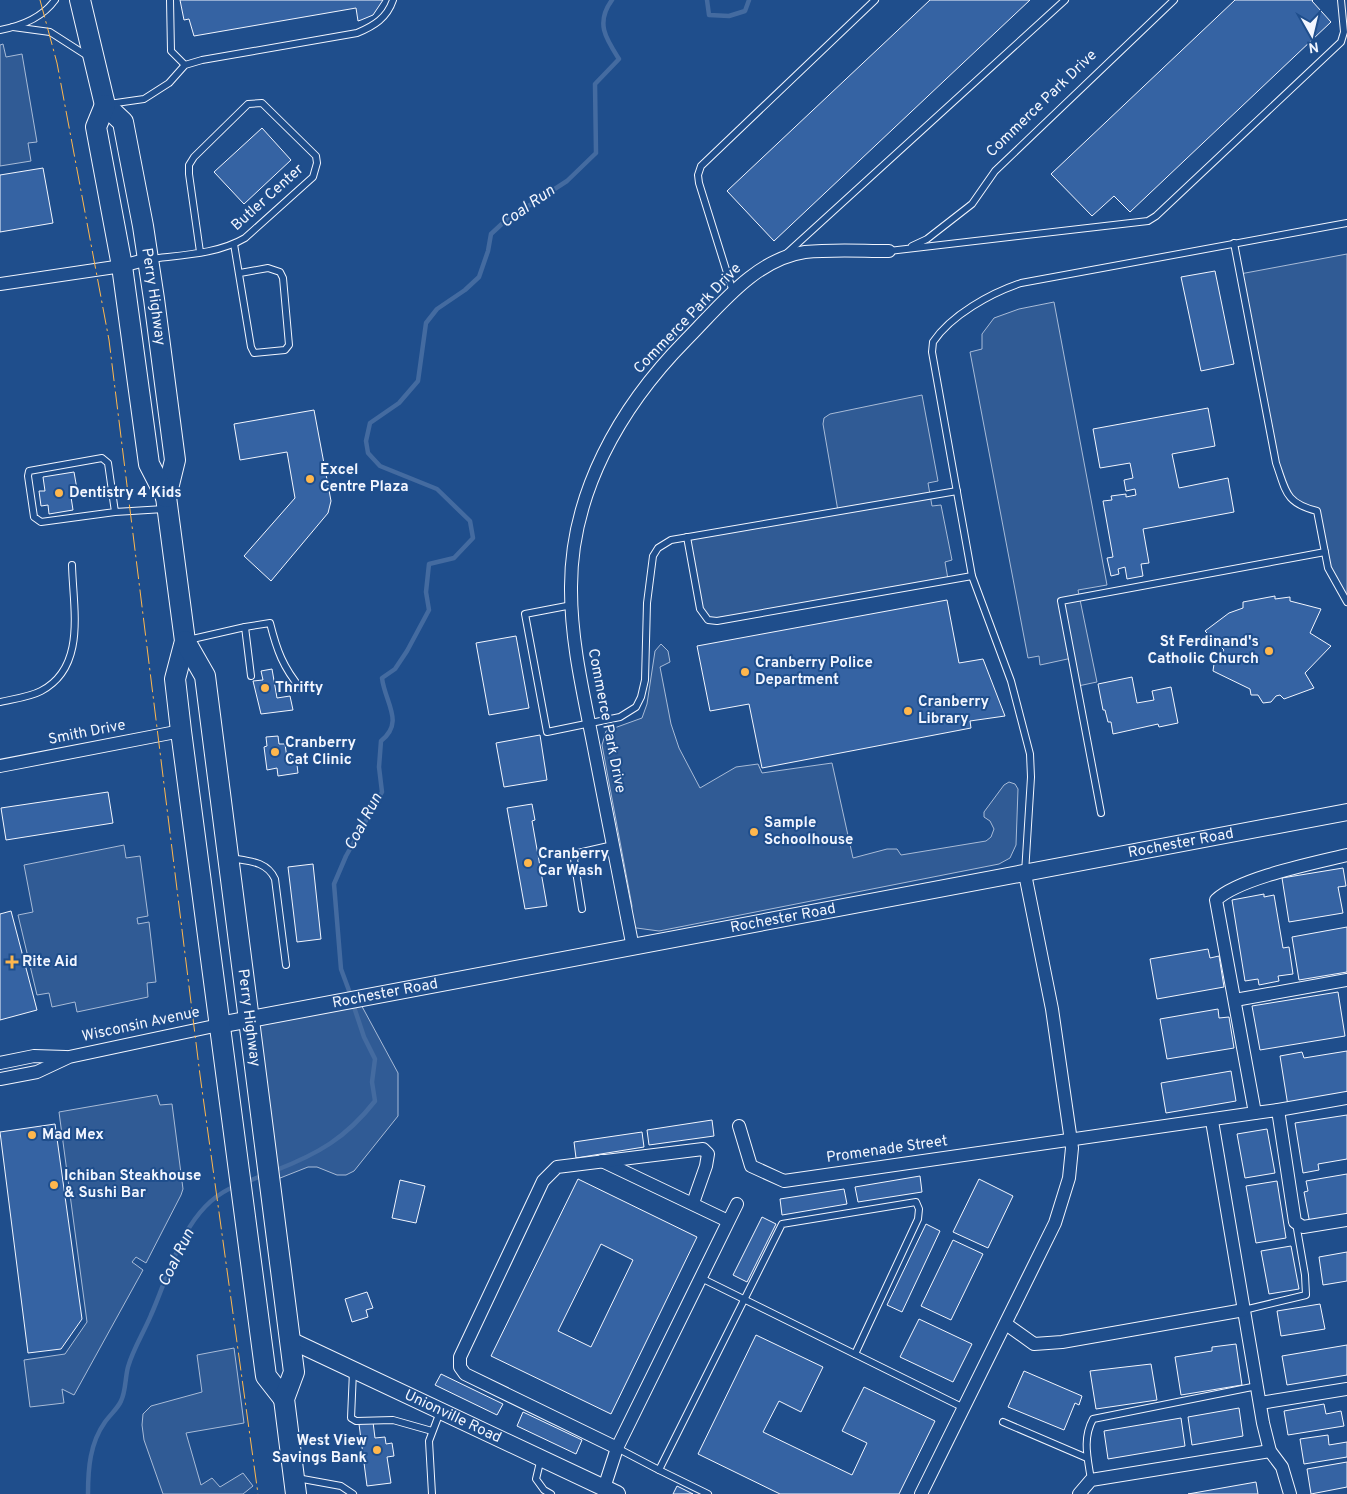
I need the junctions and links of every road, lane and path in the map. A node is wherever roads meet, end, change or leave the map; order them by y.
1 (55, 0) edge
2 (80, 0) edge
3 (170, 0) edge
4 (393, 0) edge
5 (874, 0) edge
6 (1065, 0) edge
7 (1174, 0) edge
8 (1340, 0) edge
9 (13, 27) junction
10 (0, 30) edge
11 (96, 62) junction
12 (185, 65) junction
13 (105, 105) junction
14 (1347, 223) edge
15 (1234, 243) junction
16 (234, 244) junction
17 (889, 250) junction
18 (200, 252) junction
19 (148, 259) junction
20 (780, 260) junction
21 (122, 266) junction
22 (240, 273) junction
23 (0, 284) edge
24 (733, 293) junction
25 (957, 490) junction
26 (167, 503) junction
27 (115, 512) junction
28 (687, 537) junction
29 (1325, 552) junction
30 (72, 564) dead end
31 (972, 576) junction
32 (1347, 602) edge
33 (572, 605) junction
34 (245, 627) junction
35 (185, 641) junction
36 (252, 676) dead end
37 (301, 689) dead end
38 (0, 702) edge
39 (590, 723) junction
40 (181, 732) junction
41 (0, 766) edge
42 (1347, 812) edge
43 (1101, 813) dead end
44 (613, 845) junction
45 (1347, 855) edge
46 (228, 857) junction
47 (1025, 874) junction
48 (582, 909) dead end
49 (633, 948) junction
50 (286, 965) dead end
51 (1347, 980) edge
52 (1235, 1000) junction
53 (249, 1020) junction
54 (219, 1025) junction
55 (69, 1057) junction
56 (0, 1063) edge
57 (0, 1079) edge
58 (1347, 1098) edge
59 (1278, 1110) junction
60 (1255, 1113) junction
61 (1212, 1121) junction
62 (739, 1126) dead end
63 (1071, 1140) junction
64 (600, 1161) junction
65 (693, 1203) junction
66 (737, 1204) dead end
67 (1347, 1220) edge
68 (728, 1221) junction
69 (1295, 1222) junction
70 (700, 1278) junction
71 (745, 1300) junction
72 (1244, 1310) junction
73 (1006, 1324) junction
74 (290, 1340) junction
75 (855, 1354) junction
76 (353, 1370) junction
77 (1257, 1386) junction
78 (1347, 1389) edge
79 (284, 1399) junction
80 (1260, 1402) junction
81 (962, 1408) junction
82 (440, 1411) junction
83 (1003, 1422) dead end
84 (432, 1431) junction
85 (617, 1448) junction
86 (1270, 1451) junction
87 (541, 1458) junction
88 (1088, 1458) junction
89 (659, 1470) junction
90 (1091, 1480) junction
91 (295, 1486) edge
92 (610, 1491) edge
93 (353, 1494) edge
94 (432, 1494) edge
95 (552, 1494) edge
96 (708, 1494) edge
97 (921, 1494) edge
98 (1079, 1494) edge
99 (1290, 1494) edge

1 - 9 lane
2 - 11 main road
3 - 12 lane
4 - 12 lane
5 - 24 lane
6 - 20 lane
7 - 17 lane, Commerce Park Drive
8 - 17 lane
9 - 10 lane
9 - 11 lane
11 - 13 main road
12 - 13 lane
13 - 19 main road, Perry Highway
13 - 21 main road, Perry Highway
14 - 15 lane
15 - 25 lane
15 - 29 lane
16 - 18 lane, Butler Center
16 - 18 lane, Butler Center
16 - 22 lane
17 - 20 street, Commerce Park Drive
18 - 19 lane, Butler Center
19 - 21 street
19 - 26 main road, Perry Highway
20 - 24 street, Commerce Park Drive
21 - 23 street
21 - 26 main road, Perry Highway
22 - 22 lane
24 - 33 street, Commerce Park Drive
25 - 28 lane
25 - 31 lane
26 - 27 lane
26 - 35 main road, Perry Highway
27 - 27 lane
28 - 31 lane
28 - 39 lane
29 - 32 lane
29 - 43 lane
30 - 38 lane
31 - 47 lane
33 - 39 street, Commerce Park Drive
33 - 39 lane
34 - 35 lane
34 - 36 lane
34 - 37 lane
35 - 40 main road, Perry Highway
35 - 46 main road, Perry Highway
39 - 44 street, Commerce Park Drive
40 - 41 street, Smith Drive
40 - 54 main road, Perry Highway
42 - 47 street, Rochester Road
44 - 48 lane
44 - 49 street, Commerce Park Drive
45 - 52 street
46 - 50 lane
46 - 53 main road, Perry Highway
47 - 49 street, Rochester Road
47 - 63 street
49 - 53 street, Rochester Road
51 - 52 street
52 - 60 street
53 - 54 street, Rochester Road
53 - 74 main road, Perry Highway
54 - 55 street, Wisconsin Avenue
54 - 79 main road, Perry Highway
55 - 56 street, Wisconsin Avenue
55 - 57 street, Wisconsin Avenue
58 - 59 street, Promenade Street
59 - 60 street, Promenade Street
59 - 69 street
60 - 61 street, Promenade Street
61 - 63 street, Promenade Street
61 - 72 street
62 - 63 street, Promenade Street
63 - 73 street
64 - 65 street
64 - 65 street
64 - 85 street
65 - 68 street
66 - 68 street
67 - 69 street
68 - 70 street
69 - 72 lane
70 - 71 lane
70 - 85 street
71 - 75 lane
71 - 75 lane
71 - 89 lane
72 - 73 street
72 - 77 street
73 - 81 street
74 - 76 street, Unionville Road
74 - 79 main road, Perry Highway
75 - 81 lane
76 - 82 street, Unionville Road
76 - 84 lane
77 - 80 street
77 - 88 lane
78 - 80 street
79 - 91 main road, Perry Highway
80 - 86 street
81 - 97 street
82 - 84 lane
82 - 87 street, Unionville Road
83 - 88 lane
84 - 94 lane
85 - 89 lane
85 - 92 street
86 - 90 street
86 - 99 street
87 - 92 street, Unionville Road
87 - 95 lane
88 - 90 lane
89 - 96 lane
90 - 98 street
91 - 93 lane

